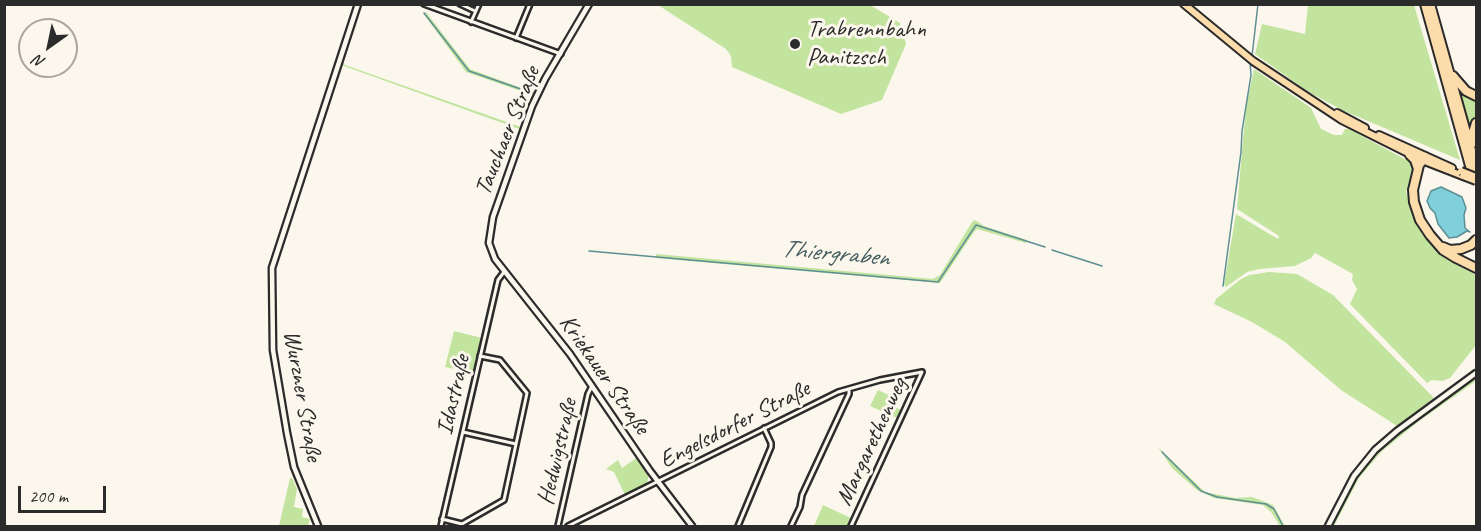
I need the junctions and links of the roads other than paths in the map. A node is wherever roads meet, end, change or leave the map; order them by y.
1 (358, 4) edge
2 (424, 4) edge
3 (460, 4) edge
4 (479, 4) edge
5 (530, 4) edge
6 (589, 4) edge
7 (1184, 4) edge
8 (1425, 4) edge
9 (1430, 4) edge
10 (476, 11) junction
11 (471, 22) junction
12 (516, 38) junction
13 (561, 54) junction
14 (1448, 67) junction
15 (1476, 96) edge
16 (1320, 105) junction
17 (1476, 123) edge
18 (1473, 154) junction
19 (1410, 155) junction
20 (1424, 159) junction
21 (1418, 169) junction
22 (1476, 178) edge
23 (1414, 183) junction
24 (1476, 240) edge
25 (489, 243) joint
26 (1438, 244) junction
27 (1476, 268) edge
28 (504, 272) junction
29 (480, 356) junction
30 (922, 372) joint
31 (1476, 372) edge
32 (593, 386) junction
33 (849, 389) junction
34 (764, 428) junction
35 (463, 432) junction
36 (516, 444) junction
37 (659, 483) junction
38 (442, 519) junction
39 (318, 526) edge
40 (441, 526) edge
41 (558, 526) edge
42 (568, 526) edge
43 (693, 526) edge
44 (738, 526) edge
45 (791, 526) edge
46 (851, 526) edge
47 (1328, 526) edge

1 - 39 street, Wurzner Straße
2 - 11 street
3 - 10 street
4 - 10 street
5 - 12 street
6 - 13 street, Tauchaer Straße
7 - 16 main road
8 - 22 highway
9 - 14 highway
10 - 11 street
11 - 12 street
12 - 13 street
13 - 25 street, Tauchaer Straße
14 - 15 highway
14 - 18 highway
16 - 19 main road
16 - 20 main road
17 - 18 highway
18 - 22 highway
19 - 20 main road
19 - 21 highway
20 - 21 highway
20 - 22 main road, bridge
20 - 23 highway
21 - 23 highway
23 - 26 highway
24 - 26 highway
25 - 28 street, Kriekauer Straße
26 - 27 highway
28 - 29 street, Idastraße
28 - 32 street, Kriekauer Straße
29 - 35 street, Idastraße
29 - 36 street
30 - 33 street, Engelsdorfer Straße
30 - 46 street, Margarethenweg
31 - 47 street
32 - 37 street, Kriekauer Straße
32 - 41 street, Hedwigstraße
33 - 34 street, Engelsdorfer Straße
33 - 45 street
34 - 37 street, Engelsdorfer Straße
34 - 44 street
35 - 36 street
35 - 38 street, Idastraße
36 - 38 street
37 - 42 street, Engelsdorfer Straße
37 - 43 street, Kriekauer Straße
38 - 40 street, Idastraße

